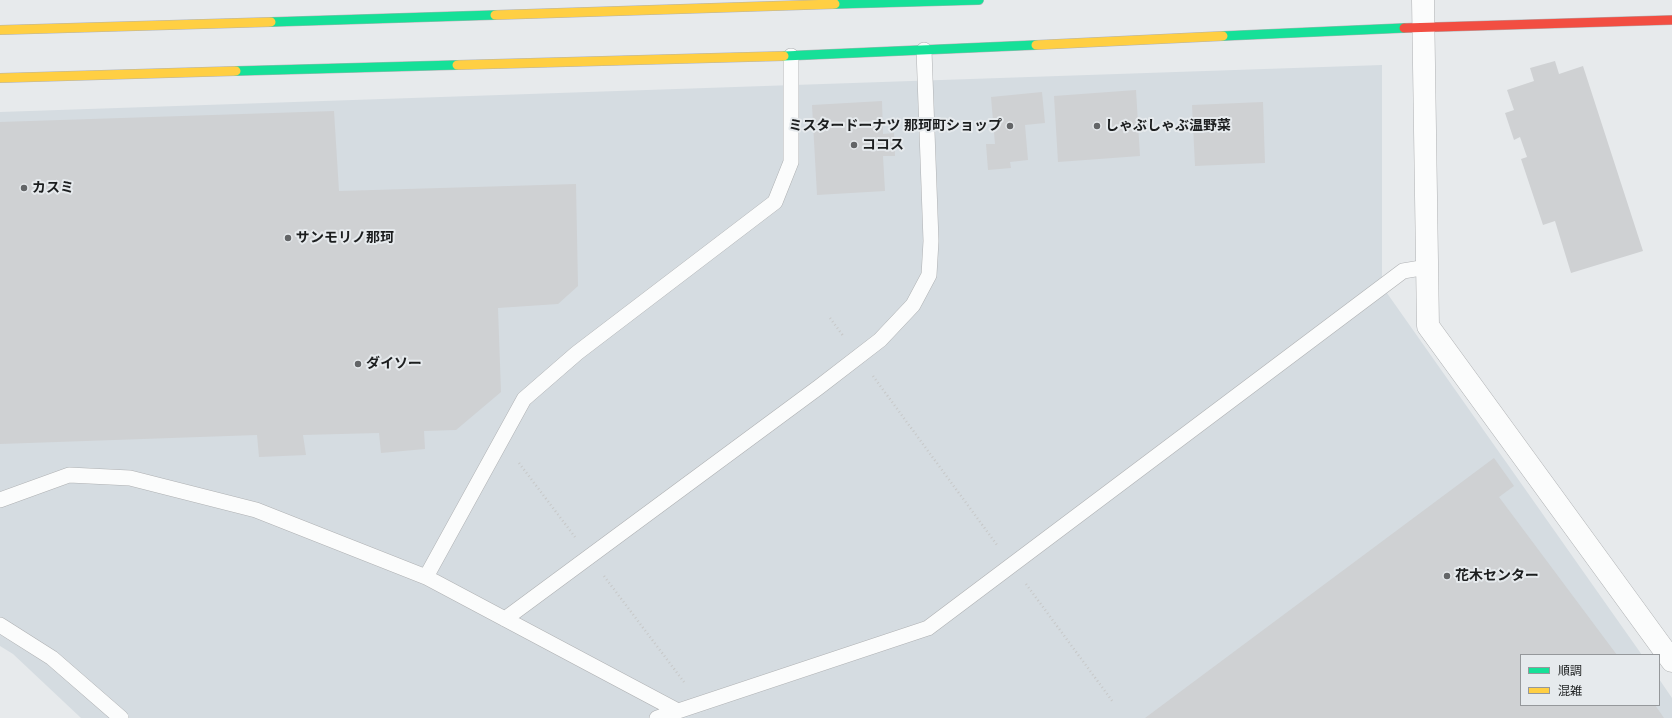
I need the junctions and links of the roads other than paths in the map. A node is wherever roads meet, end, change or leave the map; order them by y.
1 (979, 0) edge
2 (1423, 0) edge
3 (1672, 20) edge
4 (1423, 27) junction
5 (0, 30) edge
6 (924, 50) junction
7 (791, 56) junction
8 (0, 78) edge
9 (1427, 267) junction
10 (0, 500) edge
11 (426, 577) junction
12 (505, 619) junction
13 (0, 625) edge
14 (1672, 661) edge
15 (678, 711) junction
16 (121, 718) edge
17 (657, 718) edge

1 - 5 street
2 - 4 street
3 - 4 street
4 - 6 street
4 - 9 street
6 - 7 street
6 - 12 lane
7 - 8 street
7 - 11 lane
9 - 14 street
9 - 15 lane
10 - 11 lane
11 - 12 lane
12 - 15 lane
13 - 16 lane
15 - 17 lane

